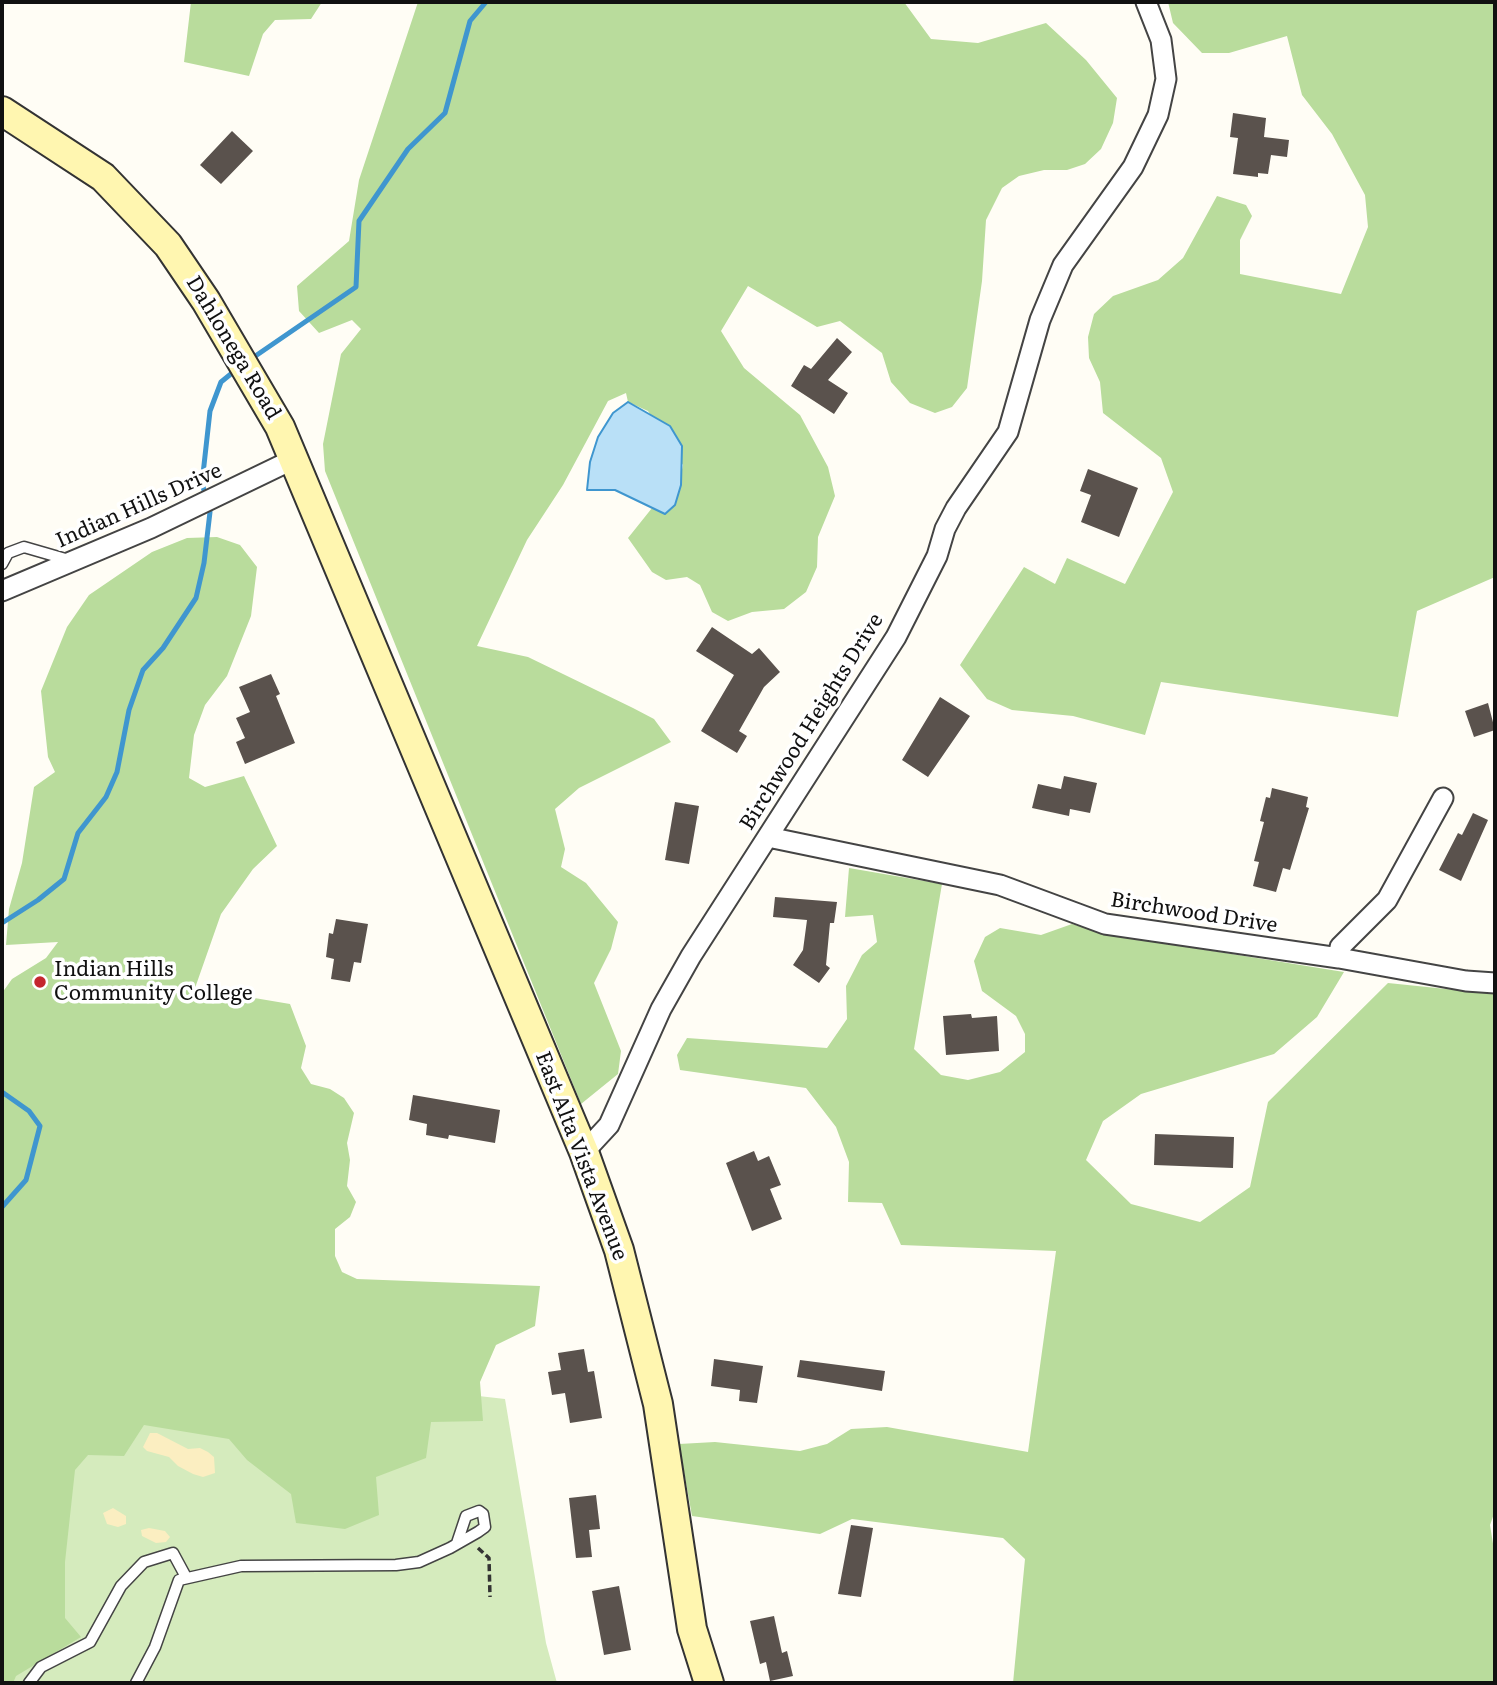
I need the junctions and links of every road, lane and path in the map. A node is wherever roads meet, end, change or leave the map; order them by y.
1 (1146, 2) edge
2 (2, 111) edge
3 (294, 459) junction
4 (73, 561) junction
5 (2, 564) edge
6 (2, 591) edge
7 (374, 653) joint
8 (1443, 798) dead end
9 (768, 837) junction
10 (1339, 958) junction
11 (1495, 983) edge
12 (584, 1152) junction
13 (461, 1540) joint
14 (187, 1577) junction
15 (490, 1597) dead end
16 (29, 1683) edge
17 (136, 1683) edge
18 (709, 1683) edge

1 - 9 street, Birchwood Heights Drive
2 - 3 main road, Dahlonega Road
3 - 4 street, Indian Hills Drive
3 - 7 main road, Dahlonega Road
4 - 5 lane
4 - 6 street, Indian Hills Drive
7 - 12 main road, East Alta Vista Avenue
8 - 10 street
9 - 10 street, Birchwood Drive
9 - 12 street, Birchwood Heights Drive
10 - 11 street, Birchwood Drive
12 - 18 main road, East Alta Vista Avenue
13 - 14 lane
13 - 15 path
14 - 16 lane
14 - 17 lane

